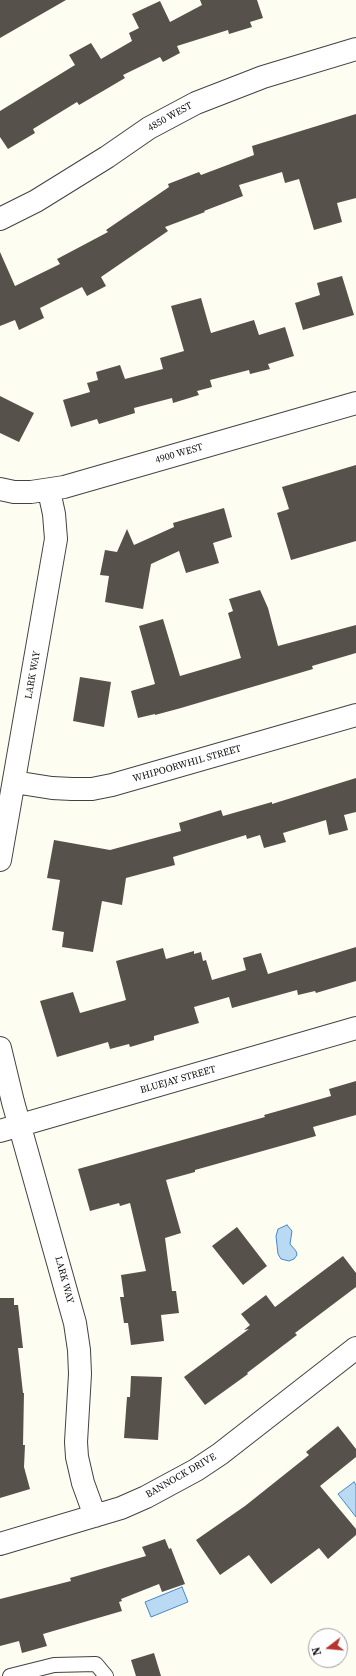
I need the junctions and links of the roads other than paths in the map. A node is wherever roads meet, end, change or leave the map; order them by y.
1 (356, 49) edge
2 (0, 219) edge
3 (356, 403) edge
4 (0, 489) edge
5 (49, 491) junction
6 (356, 715) edge
7 (14, 782) junction
8 (0, 860) edge
9 (356, 1028) edge
10 (0, 1048) edge
11 (10, 1128) edge
12 (356, 1348) edge
13 (95, 1516) junction
14 (0, 1544) edge
15 (10, 1676) edge
16 (106, 1676) edge

1 - 2 street, 4850 WEST
3 - 5 street, 4900 WEST
4 - 5 street, 4900 WEST
5 - 7 street, LARK WAY
6 - 7 street, WHIPOORWHIL STREET
7 - 8 street, LARK WAY
9 - 11 street, BLUEJAY STREET
10 - 11 street, LARK WAY
11 - 13 street, LARK WAY
12 - 13 street, BANNOCK DRIVE
13 - 14 street, BANNOCK DRIVE
15 - 16 lane

